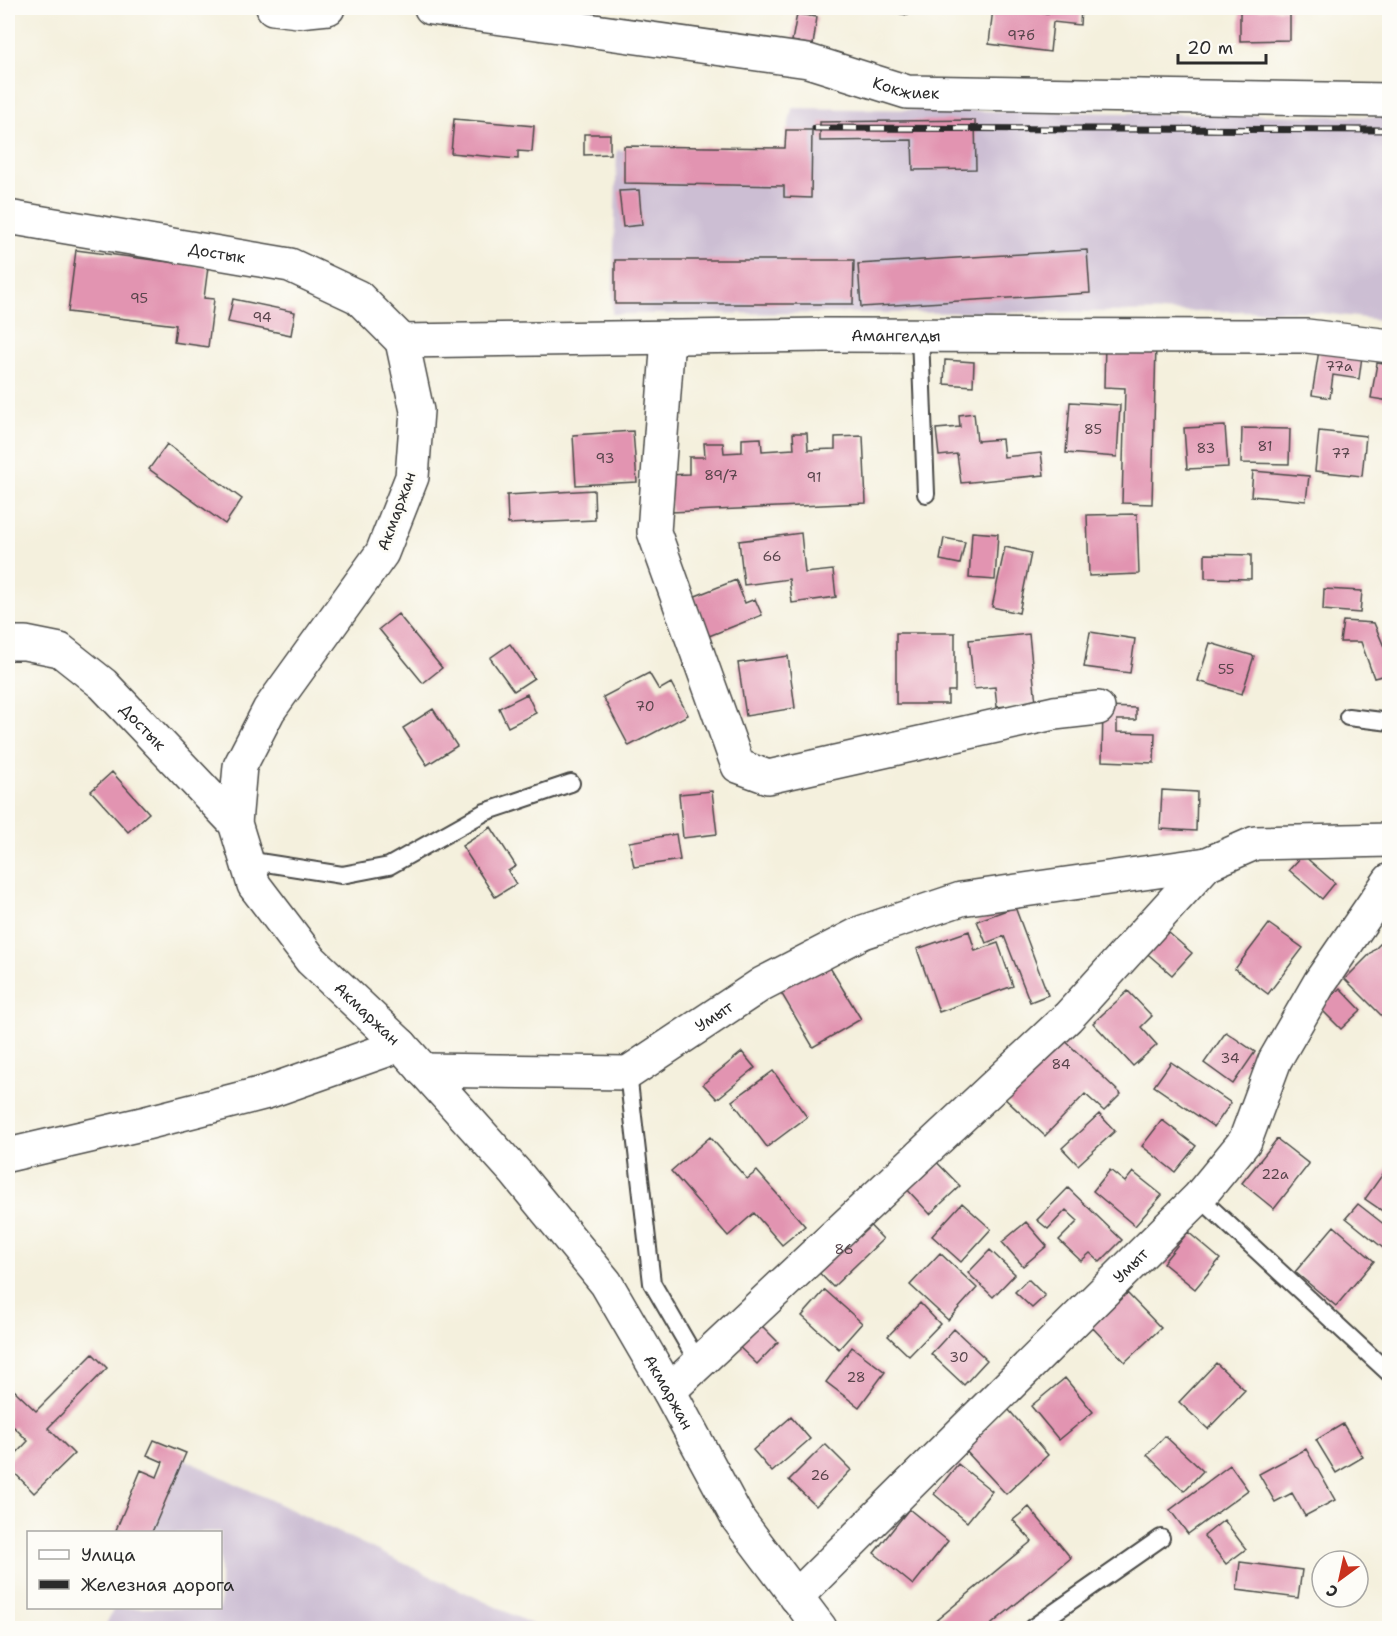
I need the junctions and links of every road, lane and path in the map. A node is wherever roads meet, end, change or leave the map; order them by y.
1 (273, 8) edge
2 (328, 8) edge
3 (431, 8) edge
4 (1389, 100) edge
5 (8, 217) edge
6 (920, 335) junction
7 (668, 337) junction
8 (402, 341) junction
9 (1389, 346) edge
10 (926, 494) dead end
11 (8, 643) edge
12 (1098, 708) dead end
13 (1348, 717) dead end
14 (1389, 722) edge
15 (571, 783) dead end
16 (235, 823) junction
17 (1389, 840) edge
18 (246, 860) junction
19 (1207, 864) junction
20 (1389, 879) edge
21 (401, 1045) junction
22 (423, 1071) junction
23 (628, 1073) junction
24 (8, 1155) edge
25 (1199, 1197) junction
26 (699, 1364) junction
27 (1389, 1374) edge
28 (669, 1391) junction
29 (1161, 1538) dead end
30 (796, 1597) junction
31 (820, 1629) edge
32 (1032, 1629) edge

1 - 2 street
3 - 4 street, Кокжиек
5 - 8 street, Достык
6 - 7 street, Амангелды
6 - 9 street, Амангелды
6 - 10 lane
7 - 8 street, Амангелды
7 - 12 street
8 - 16 street, Акмаржан
11 - 16 street, Достык
13 - 14 lane
15 - 18 lane
16 - 18 street, Акмаржан
17 - 19 street, Умыт
18 - 21 street, Акмаржан
19 - 23 street, Умыт
19 - 26 street, Умыт
20 - 25 street, Умыт
21 - 22 street, Акмаржан
21 - 24 street
22 - 23 street
22 - 28 street, Акмаржан
23 - 26 lane
25 - 27 lane
25 - 30 street, Умыт
26 - 28 street, Умыт
28 - 30 street, Акмаржан
29 - 32 lane
30 - 31 street, Акмаржан

